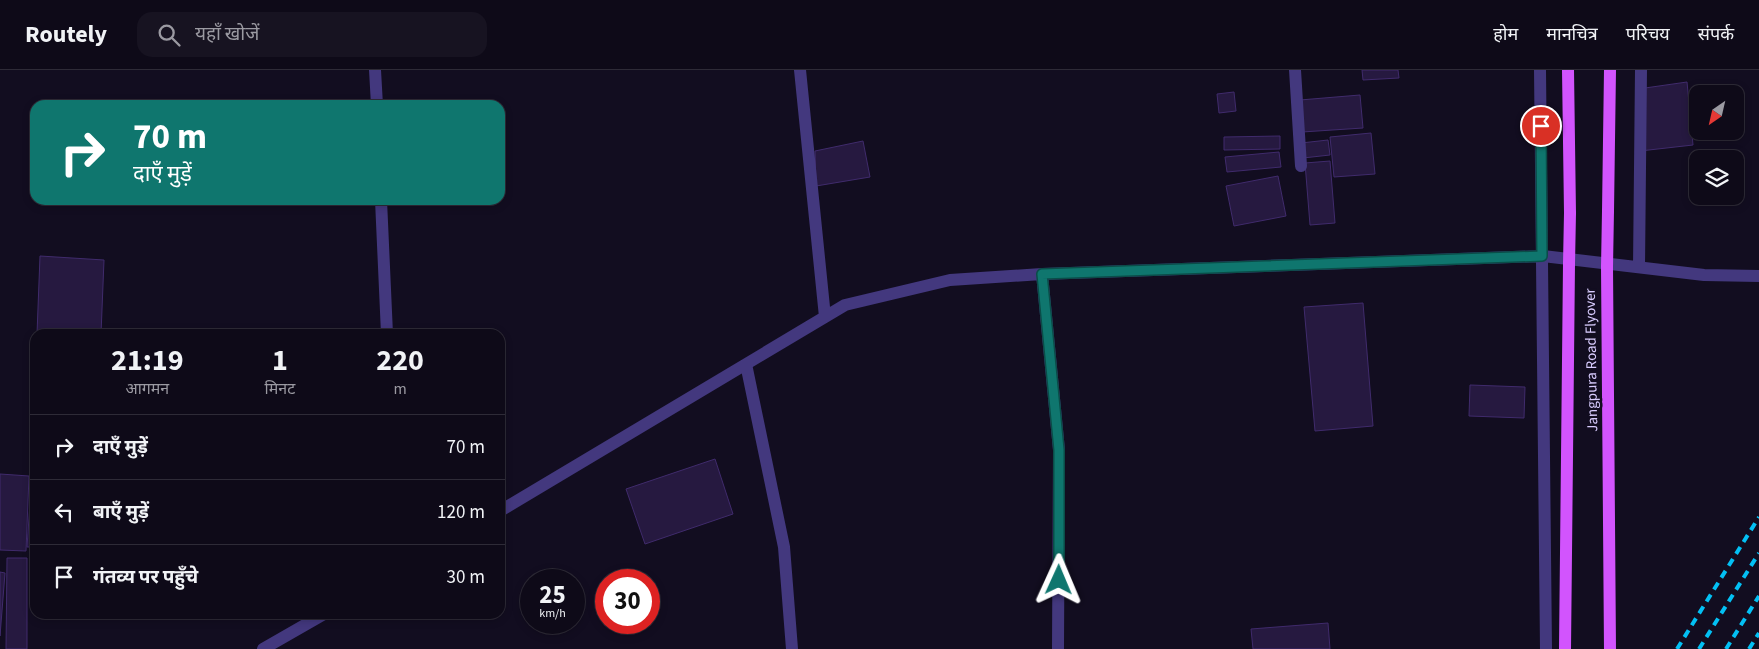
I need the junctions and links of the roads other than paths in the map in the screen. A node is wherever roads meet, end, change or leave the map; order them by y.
1 (376, 70) edge
2 (800, 70) edge
3 (1295, 70) edge
4 (1540, 70) edge
5 (1568, 70) edge
6 (1610, 70) edge
7 (1641, 70) edge
8 (377, 100) edge
9 (1300, 166) dead end
10 (381, 205) edge
11 (1542, 256) junction
12 (1639, 267) junction
13 (1042, 274) junction
14 (1759, 276) edge
15 (825, 317) junction
16 (388, 329) edge
17 (746, 364) junction
18 (505, 508) edge
19 (315, 619) edge
20 (263, 649) edge
21 (792, 649) edge
22 (1058, 649) edge
23 (1546, 649) edge
24 (1565, 649) edge
25 (1610, 649) edge

1 - 8 street
2 - 15 street
3 - 9 street
4 - 11 street
5 - 24 main road, Jangpura Road Flyover, bridge
6 - 25 main road, Jangpura Road Flyover, bridge
7 - 12 street
10 - 16 street
11 - 12 street
11 - 13 street
11 - 23 street
12 - 14 street
13 - 15 street
13 - 22 street
15 - 17 street
17 - 18 street
17 - 21 street
19 - 20 street

